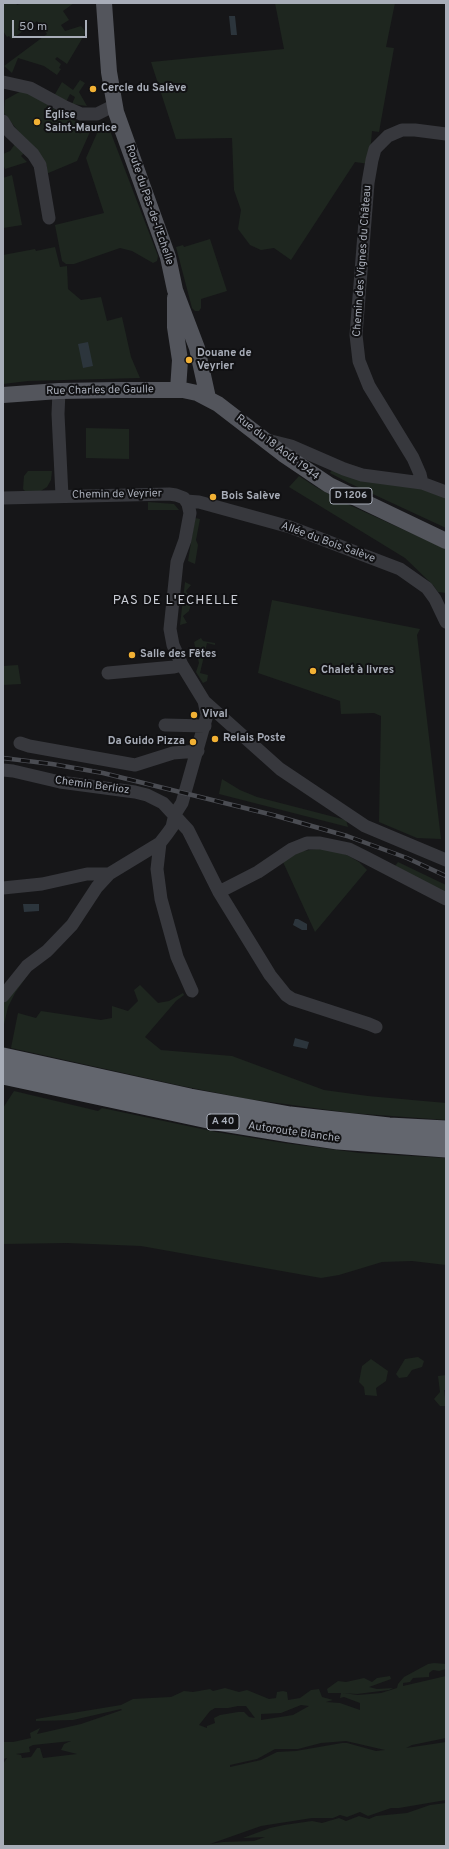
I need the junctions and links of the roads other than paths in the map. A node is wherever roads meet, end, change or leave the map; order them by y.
1 (104, 3) edge
2 (5, 86) edge
3 (115, 105) junction
4 (3, 121) edge
5 (446, 134) edge
6 (49, 218) dead end
7 (175, 290) junction
8 (178, 390) junction
9 (59, 391) junction
10 (3, 395) edge
11 (202, 395) junction
12 (264, 439) junction
13 (422, 483) junction
14 (446, 492) edge
15 (62, 496) junction
16 (3, 498) edge
17 (186, 501) junction
18 (446, 540) edge
19 (446, 622) edge
20 (180, 660) junction
21 (108, 673) dead end
22 (204, 701) junction
23 (165, 725) dead end
24 (205, 726) junction
25 (20, 743) dead end
26 (198, 751) junction
27 (3, 770) edge
28 (175, 814) junction
29 (160, 843) junction
30 (446, 860) edge
31 (109, 874) junction
32 (3, 888) edge
33 (220, 892) junction
34 (446, 899) edge
35 (192, 991) dead end
36 (3, 996) edge
37 (376, 1027) dead end
38 (3, 1058) edge
39 (3, 1075) edge
40 (446, 1130) edge
41 (446, 1148) edge

1 - 3 main road, Route du Pas-de-l'Echelle
2 - 3 street
3 - 7 main road, Route du Pas-de-l'Echelle
4 - 6 street
5 - 13 street, Chemin des Vignes du Château
7 - 8 main road, Route du Pas-de-l'Echelle
7 - 11 main road, Route du Pas-de-l'Echelle
8 - 9 main road, Rue Charles de Gaulle / D 1206
8 - 11 main road, Rue Charles de Gaulle / D 1206
9 - 10 main road, Rue Charles de Gaulle / D 1206
9 - 15 street, Chemin de Veyrier
11 - 12 main road, Rue du 18 Août 1944 / D 1206
12 - 13 street
12 - 18 main road, Rue du 18 Août 1944 / D 1206
13 - 14 street
15 - 16 street
15 - 17 street, Chemin de Veyrier
17 - 19 street, Allée du Bois Salève
17 - 20 street
20 - 21 street
20 - 22 street
22 - 24 street
22 - 30 street
23 - 24 street
24 - 26 street
25 - 26 street
26 - 28 street
27 - 28 street, Chemin Berlioz
28 - 29 street
28 - 33 street, Chemin Berlioz
29 - 31 street
29 - 35 street
31 - 32 street
31 - 36 street
33 - 34 street
33 - 37 street, Chemin Berlioz
38 - 40 highway, Autoroute Blanche / A 40
39 - 41 highway, Autoroute Blanche / A 40

